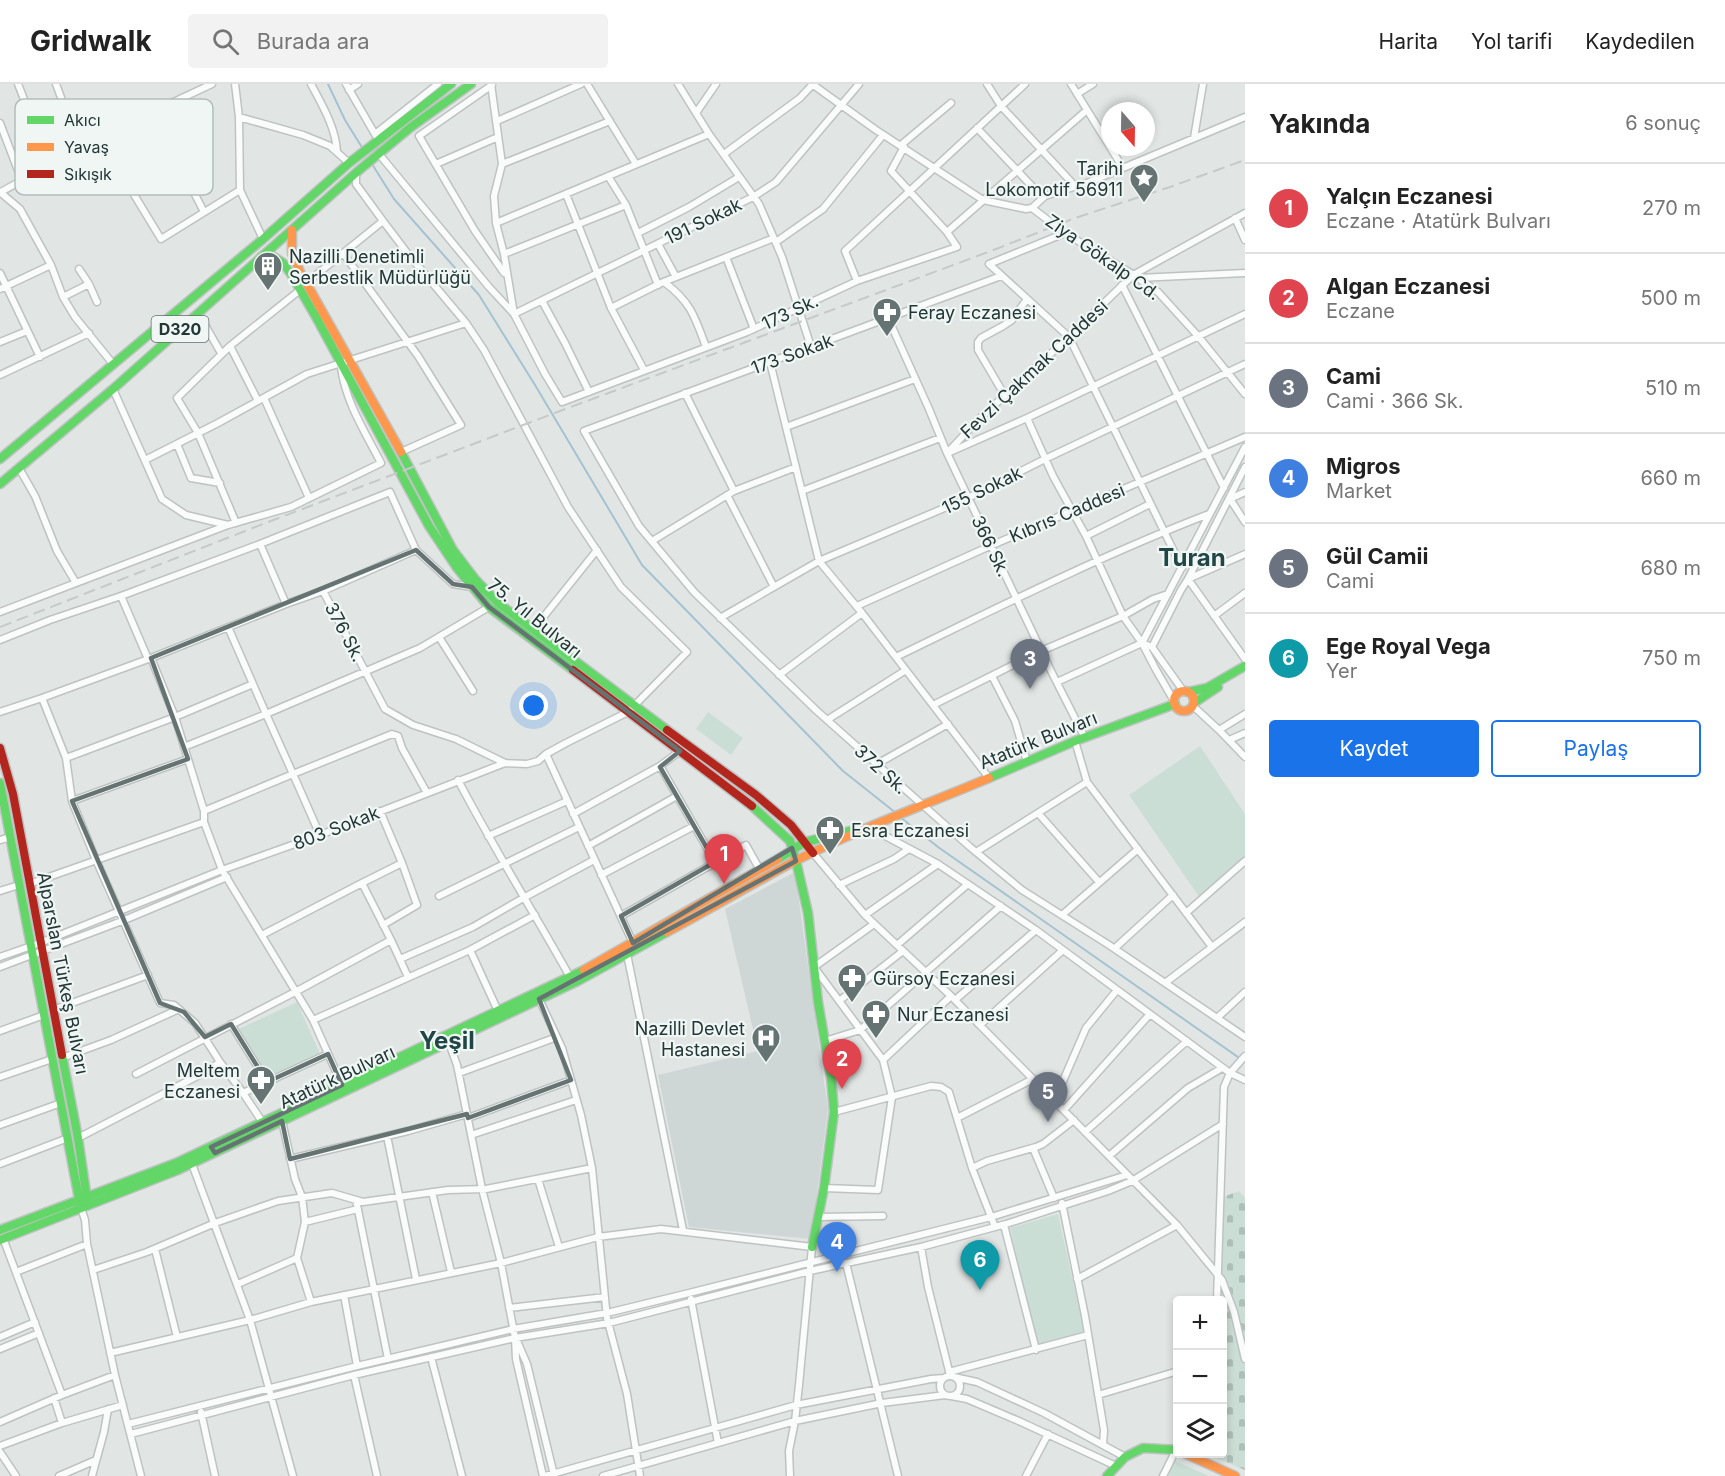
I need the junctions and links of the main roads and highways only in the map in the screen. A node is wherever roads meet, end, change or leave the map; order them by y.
1 (451, 84) edge
2 (471, 84) edge
3 (292, 230) junction
4 (261, 257) junction
5 (303, 286) junction
6 (344, 362) junction
7 (0, 459) edge
8 (0, 484) edge
9 (1245, 668) edge
10 (1186, 692) junction
11 (1174, 702) junction
12 (1193, 705) junction
13 (631, 709) junction
14 (0, 748) edge
15 (0, 783) edge
16 (873, 825) junction
17 (805, 842) junction
18 (792, 848) junction
19 (813, 853) junction
20 (796, 861) junction
21 (213, 1150) junction
22 (177, 1167) junction
23 (84, 1202) junction
24 (1, 1236) edge
25 (812, 1247) road end
26 (1173, 1448) edge
27 (1195, 1458) edge
28 (1107, 1476) edge
29 (1235, 1476) edge

1 - 7 main road, D320
2 - 3 main road, D320
3 - 4 main road, D320
3 - 5 main road, 75. Yıl Bulvarı
4 - 5 main road, 75. Yıl Bulvarı
4 - 8 main road, D320
5 - 6 main road, 75. Yıl Bulvarı
6 - 13 main road, 75. Yıl Bulvarı
6 - 13 main road, 75. Yıl Bulvarı
9 - 10 main road
9 - 12 main road
10 - 11 main road
10 - 12 main road
11 - 12 main road
11 - 16 main road, Atatürk Bulvarı
13 - 17 main road, 75. Yıl Bulvarı
13 - 18 main road, 75. Yıl Bulvarı
14 - 23 main road, Alparslan Türkeş Bulvarı
15 - 23 main road, Alparslan Türkeş Bulvarı
16 - 17 main road, Atatürk Bulvarı
16 - 19 main road, Atatürk Bulvarı
17 - 18 main road, Atatürk Bulvarı
17 - 19 main road, 75. Yıl Bulvarı
18 - 20 main road, 75. Yıl Bulvarı
18 - 21 main road, Atatürk Bulvarı
19 - 20 main road, Atatürk Bulvarı
20 - 21 main road, Atatürk Bulvarı
20 - 25 main road, 75. Yıl Bulvarı
21 - 22 main road, Atatürk Bulvarı
21 - 22 main road, Atatürk Bulvarı
22 - 23 main road, Atatürk Bulvarı
23 - 24 main road, Atatürk Bulvarı
26 - 28 main road
27 - 29 main road

